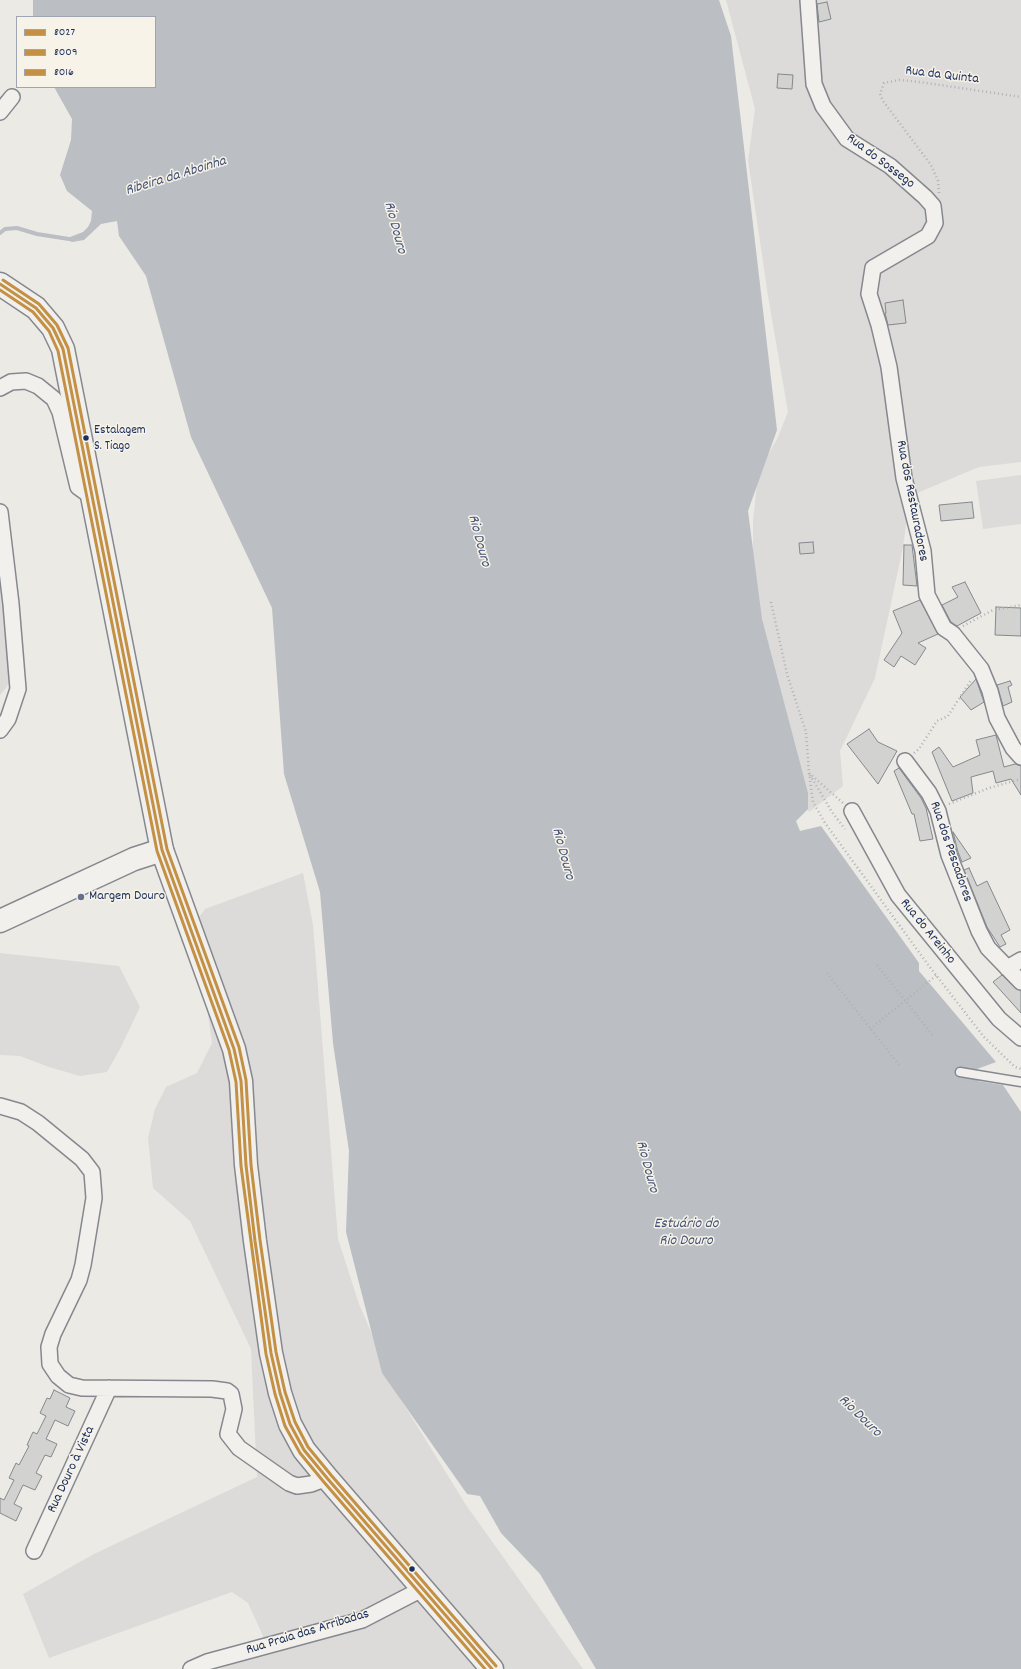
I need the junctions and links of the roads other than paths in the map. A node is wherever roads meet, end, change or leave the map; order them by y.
1 (808, 0) edge
2 (12, 97) dead end
3 (0, 112) edge
4 (933, 206) joint
5 (0, 284) edge
6 (0, 388) edge
7 (92, 497) junction
8 (0, 512) edge
9 (0, 730) edge
10 (1021, 757) edge
11 (905, 761) road end
12 (852, 811) road end
13 (162, 850) junction
14 (0, 920) edge
15 (1021, 960) edge
16 (1007, 968) junction
17 (1021, 982) edge
18 (1021, 1038) edge
19 (960, 1072) dead end
20 (1021, 1082) edge
21 (0, 1106) edge
22 (110, 1388) junction
23 (327, 1478) junction
24 (34, 1551) dead end
25 (422, 1589) junction
26 (191, 1669) edge
27 (492, 1669) edge

1 - 4 street, Rua do Sossego
2 - 3 street
4 - 10 street, Rua dos Restauradores
5 - 7 main road
6 - 7 street
7 - 13 main road
8 - 9 street
11 - 16 street, Rua dos Pescadores
12 - 18 street, Rua do Areinho
13 - 14 main road
13 - 23 main road
15 - 16 street
16 - 17 street, Rua dos Pescadores
19 - 20 lane
21 - 22 street
22 - 23 street
22 - 24 street, Rua Douro à Vista
23 - 25 main road
25 - 26 street, Rua Praia das Arribadas
25 - 27 main road

